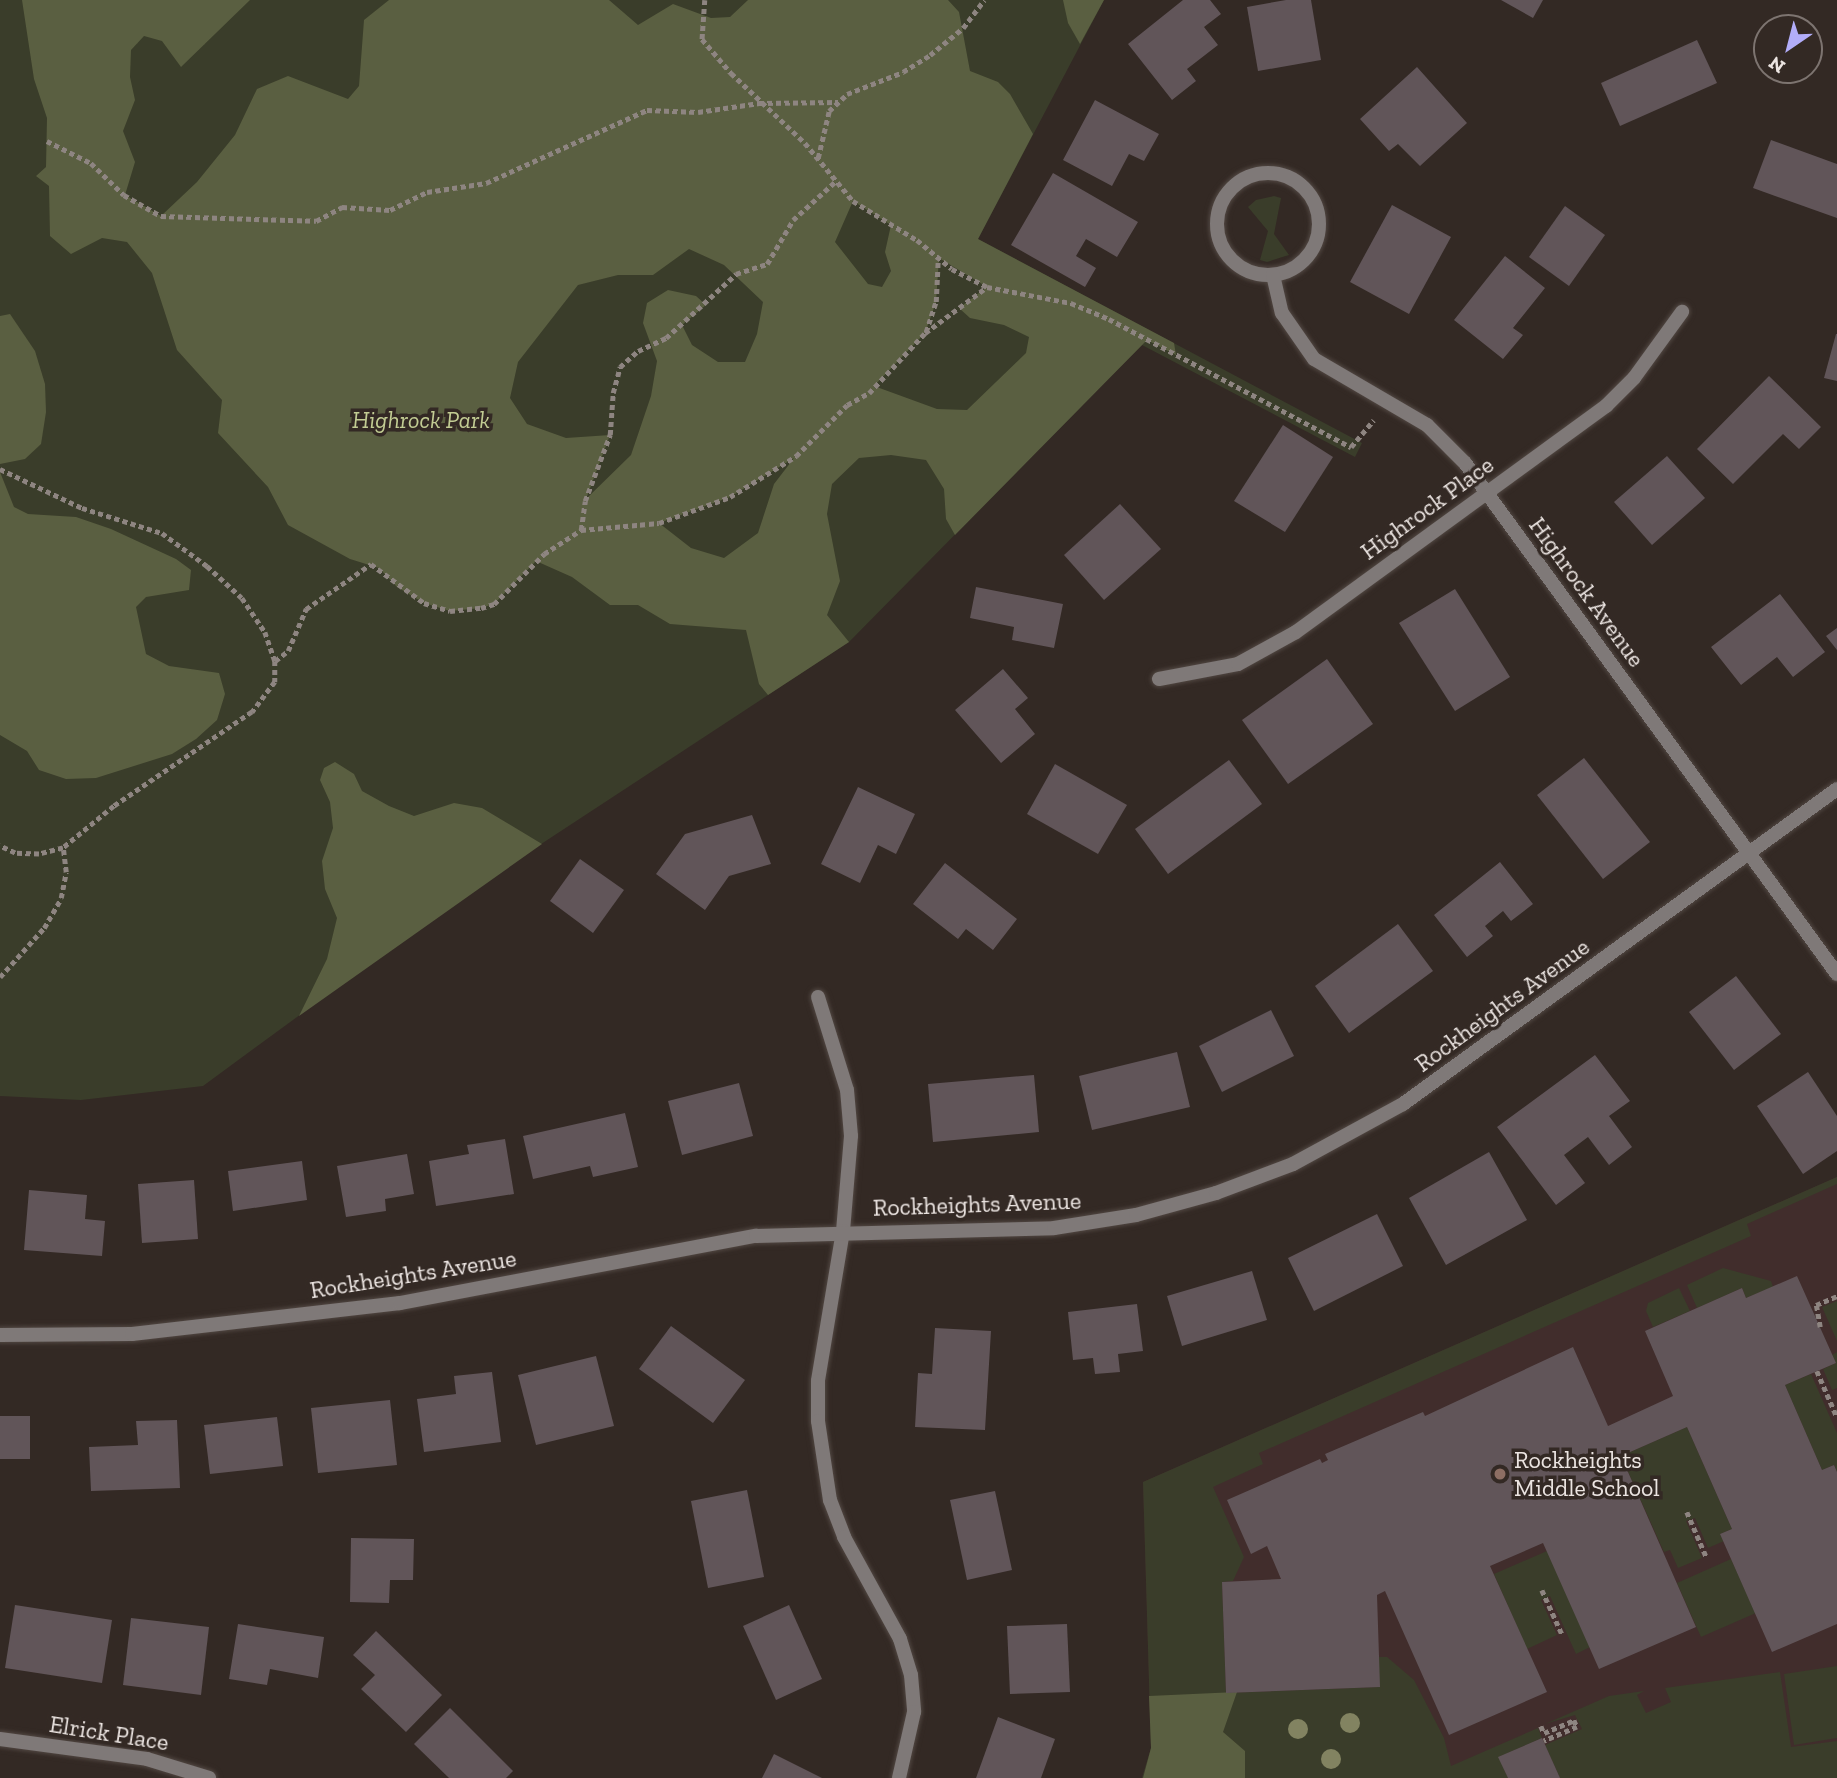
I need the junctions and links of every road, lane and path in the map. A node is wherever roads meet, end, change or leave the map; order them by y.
1 (705, 0) edge
2 (984, 0) edge
3 (838, 102) junction
4 (759, 103) junction
5 (47, 141) dead end
6 (817, 159) junction
7 (836, 181) junction
8 (938, 258) junction
9 (1273, 275) junction
10 (988, 287) junction
11 (1682, 312) dead end
12 (925, 333) junction
13 (1388, 402) junction
14 (0, 469) edge
15 (1487, 493) junction
16 (581, 530) junction
17 (275, 661) junction
18 (1159, 679) dead end
19 (1837, 789) edge
20 (0, 846) edge
21 (63, 848) junction
22 (1749, 853) junction
23 (1837, 974) edge
24 (0, 977) edge
25 (818, 997) dead end
26 (843, 1231) junction
27 (1837, 1296) edge
28 (1820, 1327) dead end
29 (0, 1335) edge
30 (1817, 1371) dead end
31 (1837, 1392) edge
32 (1828, 1396) junction
33 (1837, 1417) edge
34 (1687, 1512) dead end
35 (1706, 1556) dead end
36 (1542, 1590) dead end
37 (1562, 1634) dead end
38 (1541, 1726) dead end
39 (0, 1739) edge
40 (1544, 1741) dead end
41 (209, 1778) edge
42 (899, 1778) edge

1 - 4 path
2 - 3 path
3 - 4 path
3 - 6 path
4 - 5 path
4 - 6 path
6 - 7 path
7 - 8 path
7 - 16 path
8 - 10 path
8 - 12 path
9 - 9 street
9 - 13 street, Highrock Avenue
10 - 12 path
10 - 13 path
11 - 15 street, Highrock Place
12 - 16 path
13 - 15 street, Highrock Avenue
14 - 17 path
15 - 18 street, Highrock Place
15 - 22 street, Highrock Avenue
16 - 17 path
17 - 21 path
19 - 22 street, Rockheights Avenue
20 - 21 path
21 - 24 path
22 - 23 street, Highrock Avenue
22 - 26 street, Rockheights Avenue
25 - 26 street
26 - 29 street, Rockheights Avenue
26 - 42 street
27 - 28 path
30 - 32 path
31 - 32 path
32 - 33 path
34 - 35 path
36 - 37 path
38 - 40 path
39 - 41 street, Elrick Place

